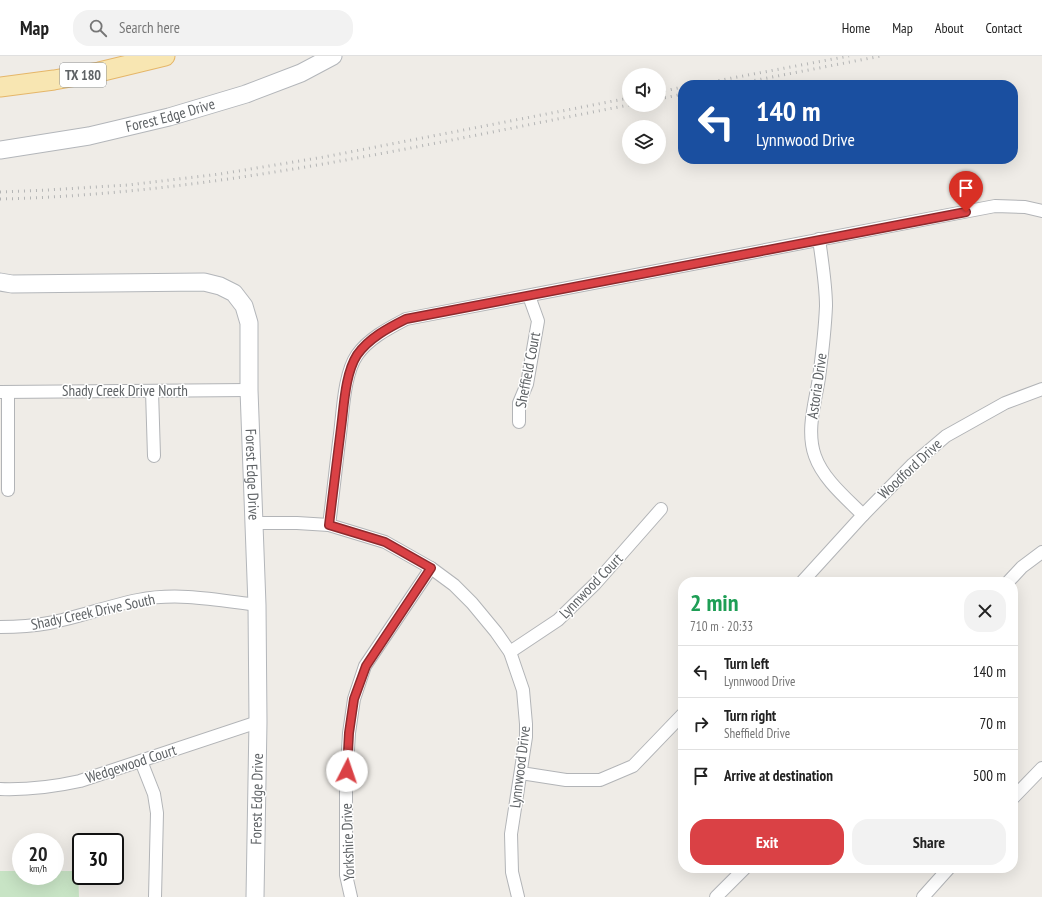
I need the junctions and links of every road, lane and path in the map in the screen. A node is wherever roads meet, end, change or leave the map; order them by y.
1 (165, 56) edge
2 (333, 56) edge
3 (0, 87) edge
4 (0, 150) edge
5 (1042, 211) edge
6 (819, 239) junction
7 (0, 282) edge
8 (529, 296) junction
9 (1042, 389) edge
10 (249, 390) junction
11 (152, 391) junction
12 (4, 392) edge
13 (519, 422) dead end
14 (154, 456) dead end
15 (8, 490) dead end
16 (662, 509) dead end
17 (862, 515) junction
18 (255, 523) junction
19 (329, 525) junction
20 (1042, 552) edge
21 (431, 568) junction
22 (806, 577) edge
23 (1013, 577) edge
24 (257, 605) junction
25 (0, 627) edge
26 (510, 652) junction
27 (678, 719) edge
28 (258, 722) junction
29 (141, 762) junction
30 (1042, 768) edge
31 (521, 773) junction
32 (0, 789) edge
33 (1018, 793) edge
34 (740, 873) edge
35 (945, 873) edge
36 (155, 897) edge
37 (255, 897) edge
38 (351, 897) edge
39 (518, 897) edge
40 (716, 897) edge
41 (923, 897) edge

1 - 3 main road, TX 180
2 - 4 street, Forest Edge Drive
5 - 6 street
6 - 8 street
6 - 17 street, Astoria Drive
7 - 10 street, Forest Edge Drive
8 - 13 street, Sheffield Court
8 - 19 street
9 - 17 street, Woodford Drive
10 - 11 street, Shady Creek Drive North
10 - 18 street, Forest Edge Drive
11 - 12 street, Shady Creek Drive North
11 - 14 street
12 - 15 street
16 - 26 street, Lynnwood Court
17 - 22 street, Woodford Drive
18 - 19 street, Lynnwood Drive
18 - 24 street, Forest Edge Drive
19 - 21 street, Lynnwood Drive
20 - 23 street
21 - 26 street, Lynnwood Drive
21 - 38 street, Yorkshire Drive
24 - 25 street, Shady Creek Drive South
24 - 28 street, Forest Edge Drive
26 - 31 street, Lynnwood Drive
27 - 31 street
28 - 29 street, Wedgewood Court
28 - 37 street, Forest Edge Drive
29 - 32 street, Wedgewood Court
29 - 36 street
30 - 33 street
31 - 39 street, Lynnwood Drive
34 - 40 street
35 - 41 street

